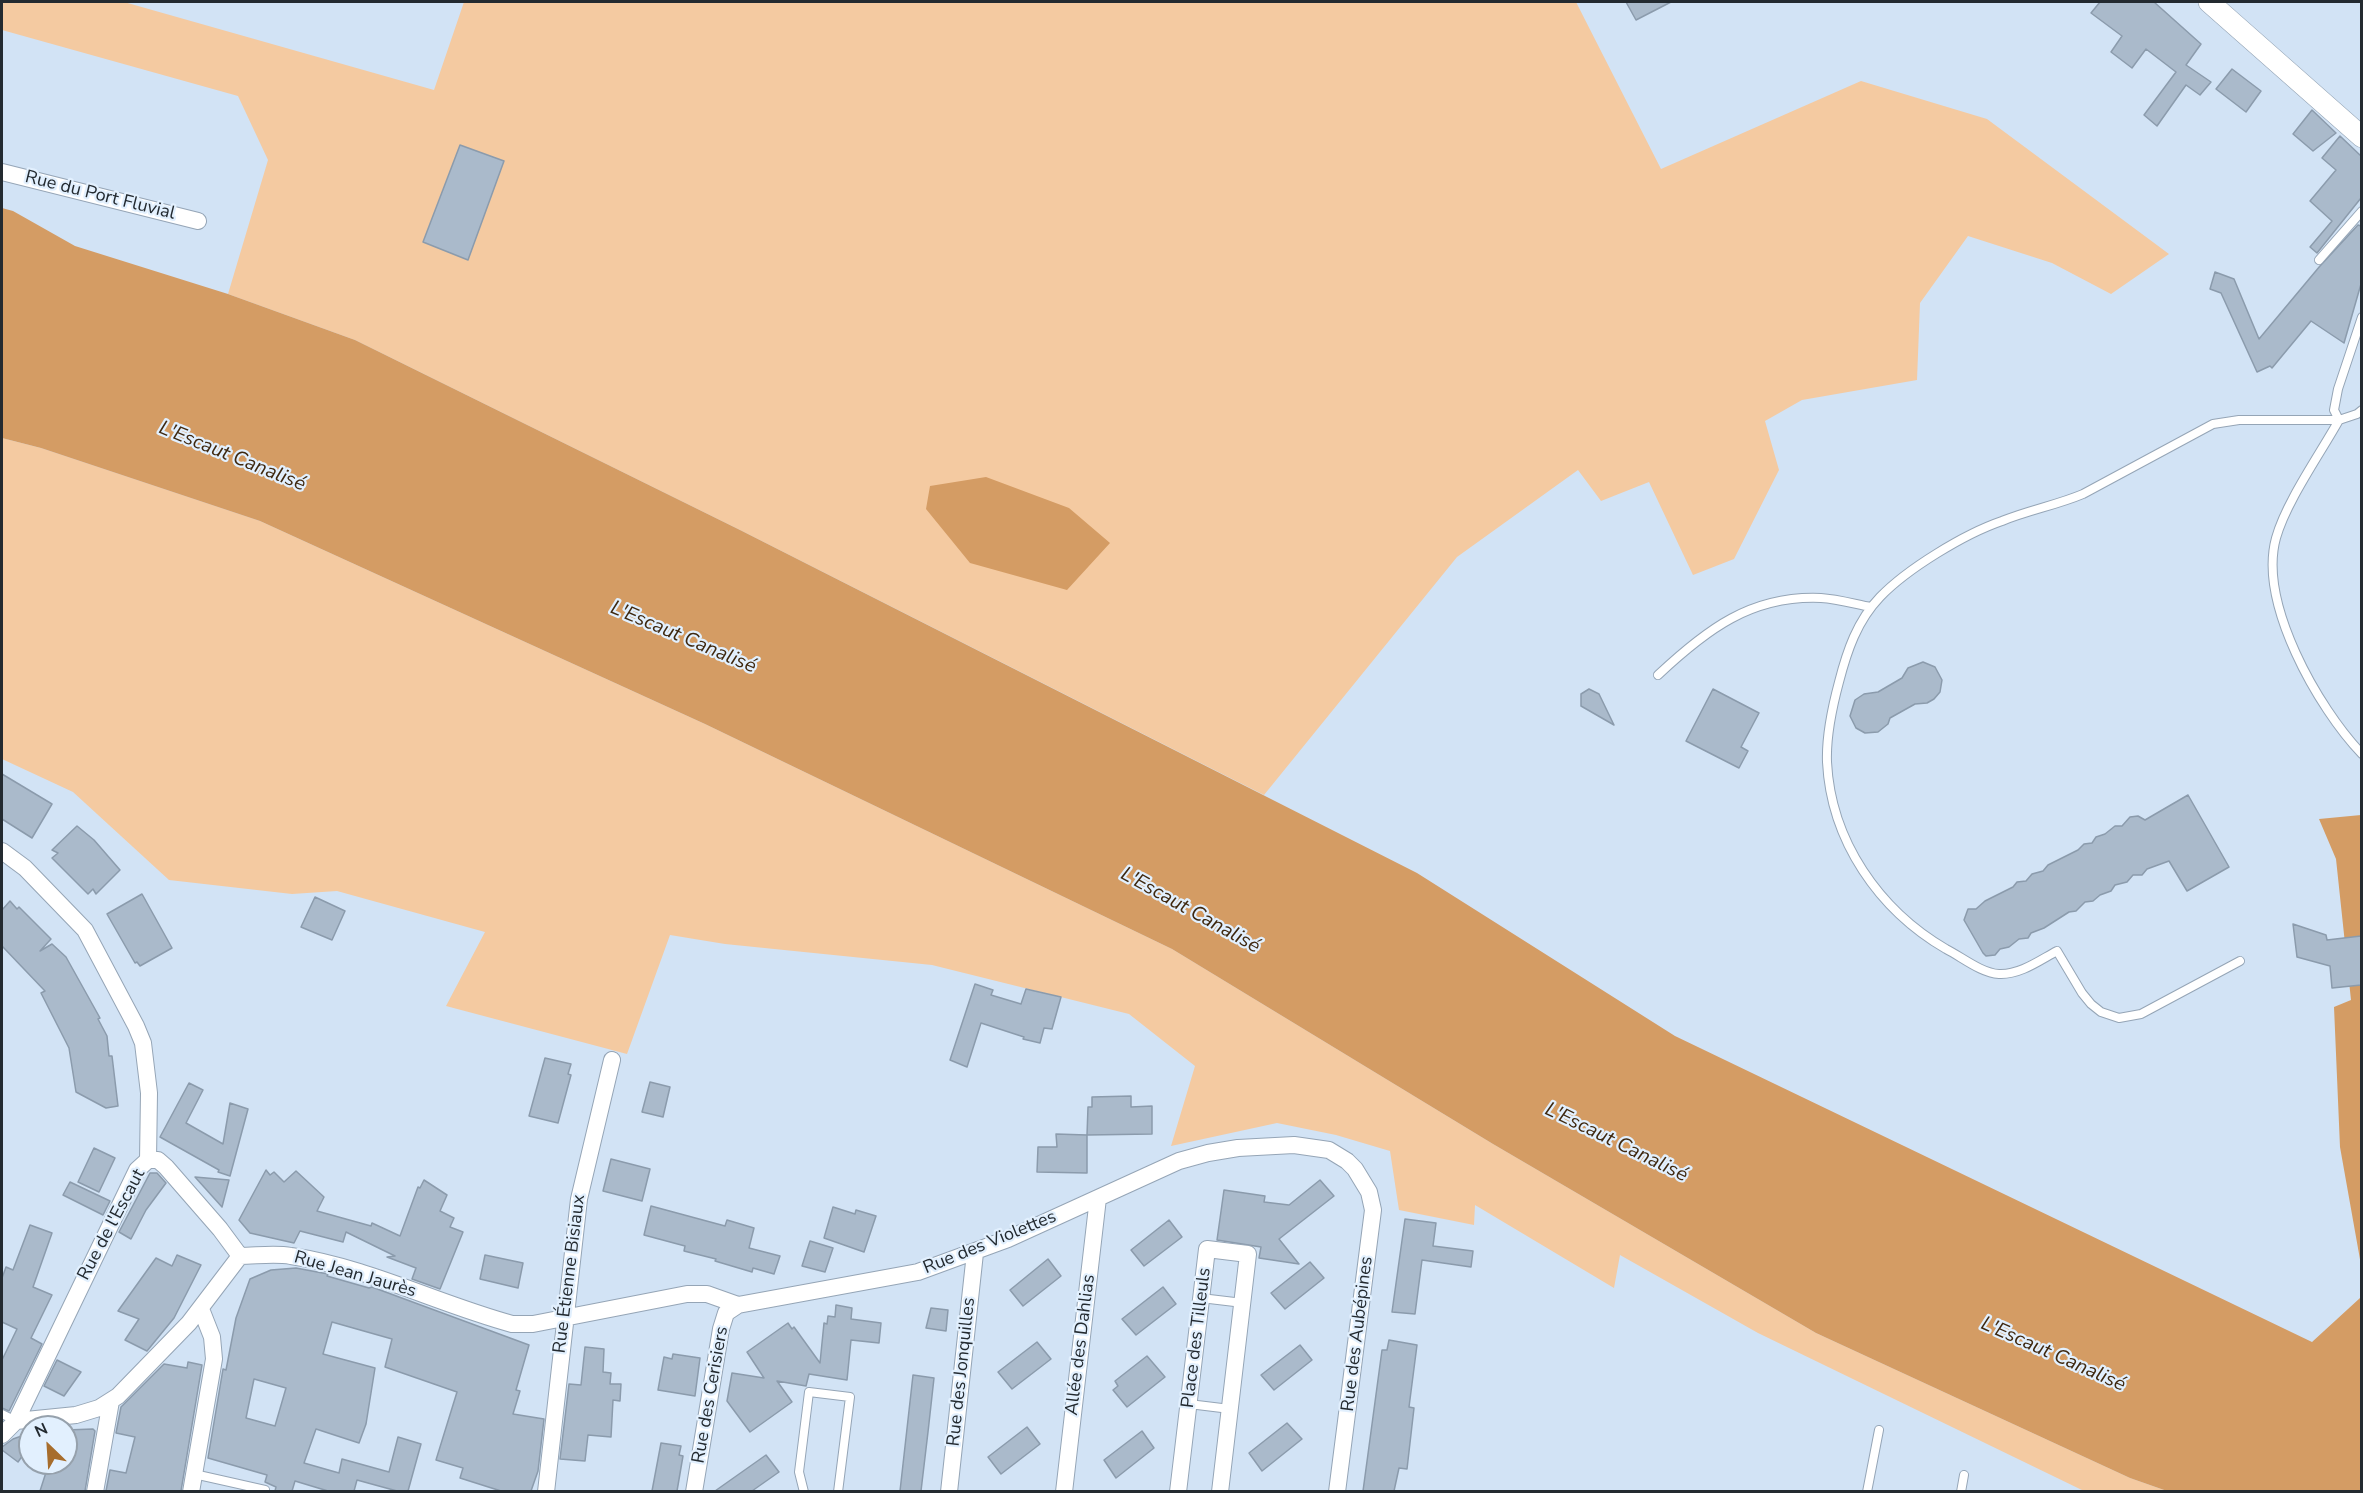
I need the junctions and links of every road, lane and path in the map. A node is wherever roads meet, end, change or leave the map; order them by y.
1 (2209, 2) edge
2 (2361, 137) edge
3 (2, 172) edge
4 (2361, 211) edge
5 (198, 221) dead end
6 (2319, 260) dead end
7 (2361, 317) edge
8 (2361, 410) edge
9 (2339, 420) junction
10 (1871, 607) junction
11 (1658, 675) dead end
12 (2361, 754) edge
13 (2, 851) edge
14 (2240, 961) dead end
15 (612, 1060) dead end
16 (148, 1161) junction
17 (1362, 1178) joint
18 (1098, 1198) junction
19 (975, 1253) junction
20 (240, 1257) junction
21 (1201, 1298) junction
22 (1243, 1303) junction
23 (738, 1305) junction
24 (201, 1309) junction
25 (564, 1318) junction
26 (111, 1401) junction
27 (1189, 1404) junction
28 (1230, 1408) junction
29 (9, 1417) edge
30 (1879, 1430) dead end
31 (2, 1435) edge
32 (194, 1474) junction
33 (1965, 1475) dead end
34 (265, 1490) dead end
35 (95, 1491) edge
36 (191, 1491) edge
37 (546, 1491) edge
38 (694, 1491) edge
39 (804, 1491) edge
40 (838, 1491) edge
41 (949, 1491) edge
42 (1064, 1491) edge
43 (1178, 1491) edge
44 (1220, 1491) edge
45 (1337, 1491) edge
46 (1867, 1491) edge
47 (1961, 1491) edge

1 - 2 street
3 - 5 street, Rue du Port Fluvial
4 - 6 lane
7 - 9 lane
8 - 9 lane
9 - 10 lane
9 - 12 lane
10 - 11 lane
10 - 14 lane
13 - 16 street, Rue de l'Escaut
15 - 25 street, Rue Étienne Bisiaux
16 - 20 street
16 - 29 street, Rue de l'Escaut
17 - 18 street, Rue des Violettes
17 - 45 street, Rue des Aubépines
18 - 19 street, Rue des Violettes
18 - 42 street, Allée des Dahlias
19 - 23 street, Rue des Violettes
19 - 41 street, Rue des Jonquilles
20 - 24 street
20 - 25 street, Rue Jean Jaurès
21 - 22 lane
21 - 22 street, Place des Tilleuls
21 - 27 street, Place des Tilleuls
22 - 28 street, Place des Tilleuls
23 - 25 street, Rue des Violettes
23 - 38 street, Rue des Cerisiers
24 - 26 street
24 - 32 street
25 - 37 street, Rue Étienne Bisiaux
26 - 29 street
26 - 35 street
27 - 28 lane
27 - 43 street, Place des Tilleuls
28 - 44 street, Place des Tilleuls
29 - 31 street, Rue de l'Escaut
30 - 46 lane
32 - 34 lane
32 - 36 street
33 - 47 lane
39 - 40 lane

